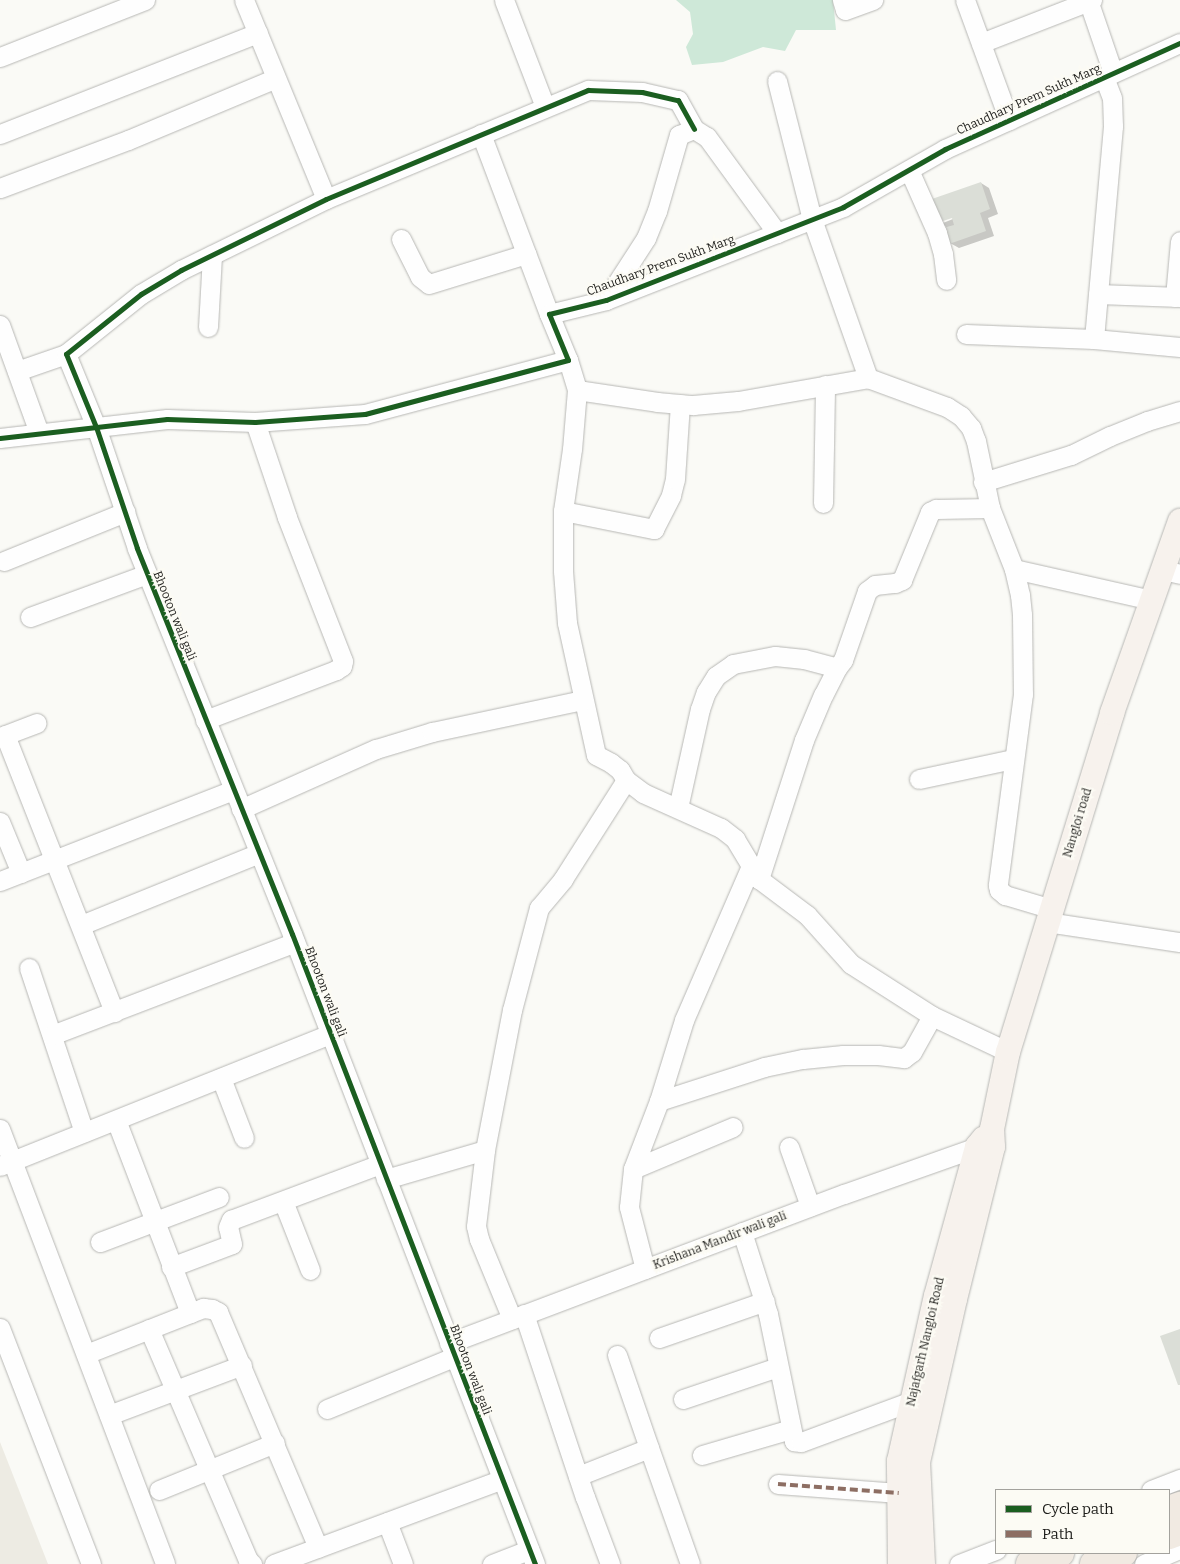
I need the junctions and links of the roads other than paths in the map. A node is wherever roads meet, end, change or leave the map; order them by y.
1 (145, 0) edge
2 (244, 0) edge
3 (504, 0) edge
4 (842, 0) edge
5 (873, 0) edge
6 (965, 0) edge
7 (1089, 0) edge
8 (258, 33) junction
9 (982, 43) junction
10 (1180, 43) edge
11 (0, 57) edge
12 (1109, 75) junction
13 (276, 78) junction
14 (777, 81) dead end
15 (545, 107) junction
16 (1009, 120) junction
17 (694, 129) junction
18 (0, 134) edge
19 (481, 134) junction
20 (909, 170) junction
21 (0, 188) edge
22 (326, 199) junction
23 (812, 220) junction
24 (777, 233) junction
25 (401, 239) dead end
26 (1180, 241) edge
27 (526, 254) junction
28 (212, 255) junction
29 (946, 280) dead end
30 (1098, 294) junction
31 (1177, 297) edge
32 (606, 300) junction
33 (549, 314) junction
34 (0, 325) edge
35 (208, 327) dead end
36 (966, 334) dead end
37 (1094, 339) junction
38 (1180, 347) edge
39 (66, 354) junction
40 (568, 360) junction
41 (17, 371) junction
42 (868, 378) junction
43 (825, 385) junction
44 (577, 390) junction
45 (680, 404) junction
46 (1180, 411) edge
47 (255, 422) junction
48 (96, 427) junction
49 (39, 433) junction
50 (0, 438) edge
51 (983, 482) junction
52 (823, 503) dead end
53 (990, 508) junction
54 (563, 511) junction
55 (124, 512) junction
56 (1180, 521) edge
57 (4, 561) dead end
58 (1014, 569) junction
59 (1171, 572) edge
60 (147, 574) junction
61 (1152, 600) junction
62 (30, 618) dead end
63 (837, 668) junction
64 (583, 700) junction
65 (205, 720) junction
66 (36, 723) dead end
67 (2, 736) edge
68 (1013, 759) junction
69 (919, 779) dead end
70 (626, 780) junction
71 (233, 790) junction
72 (678, 808) junction
73 (241, 809) junction
74 (0, 822) edge
75 (259, 852) junction
76 (55, 860) junction
77 (755, 872) junction
78 (21, 873) junction
79 (0, 881) edge
80 (1050, 916) junction
81 (81, 925) junction
82 (295, 942) junction
83 (1180, 942) edge
84 (28, 968) dead end
85 (114, 1012) junction
86 (932, 1016) junction
87 (330, 1034) junction
88 (52, 1035) junction
89 (1008, 1052) junction
90 (221, 1078) junction
91 (659, 1101) junction
92 (116, 1120) junction
93 (733, 1126) dead end
94 (0, 1129) edge
95 (84, 1132) junction
96 (244, 1138) dead end
97 (987, 1141) junction
98 (789, 1147) dead end
99 (486, 1150) junction
100 (6, 1164) edge
101 (634, 1169) junction
102 (383, 1172) junction
103 (219, 1197) dead end
104 (283, 1201) junction
105 (810, 1206) junction
106 (154, 1222) junction
107 (742, 1232) junction
108 (100, 1242) dead end
109 (171, 1267) junction
110 (645, 1269) junction
111 (310, 1270) dead end
112 (764, 1302) junction
113 (190, 1313) junction
114 (518, 1316) junction
115 (0, 1328) edge
116 (149, 1329) junction
117 (659, 1338) dead end
118 (452, 1350) junction
119 (86, 1354) junction
120 (617, 1355) dead end
121 (242, 1365) junction
122 (778, 1367) junction
123 (176, 1390) junction
124 (683, 1399) dead end
125 (912, 1401) junction
126 (326, 1408) dead end
127 (109, 1415) junction
128 (791, 1429) junction
129 (275, 1443) junction
130 (649, 1448) junction
131 (702, 1455) dead end
132 (210, 1470) junction
133 (578, 1476) junction
134 (502, 1479) junction
135 (1180, 1479) edge
136 (778, 1484) dead end
137 (1153, 1489) edge
138 (159, 1490) dead end
139 (899, 1493) junction
140 (387, 1522) junction
141 (318, 1548) junction
142 (995, 1550) edge
143 (1057, 1554) edge
144 (1120, 1554) edge
145 (1168, 1554) edge
146 (532, 1557) edge
147 (91, 1564) edge
148 (165, 1564) edge
149 (252, 1564) edge
150 (274, 1564) edge
151 (403, 1564) edge
152 (492, 1564) edge
153 (610, 1564) edge
154 (690, 1564) edge
155 (900, 1564) edge
156 (923, 1564) edge
157 (959, 1564) edge
158 (1030, 1564) edge
159 (1094, 1564) edge
160 (1144, 1564) edge

1 - 11 street
2 - 8 street
3 - 15 street
4 - 5 street
6 - 9 street
7 - 9 street
7 - 12 street
8 - 13 street
8 - 18 street
9 - 16 street
10 - 12 street, Chaudhary Prem Sukh Marg
12 - 16 street, Chaudhary Prem Sukh Marg
12 - 30 street
13 - 21 street
13 - 22 street
14 - 23 street
15 - 17 street
15 - 19 street
16 - 20 street, Chaudhary Prem Sukh Marg
17 - 24 street
17 - 32 street
19 - 22 street
19 - 27 street
20 - 23 street, Chaudhary Prem Sukh Marg
20 - 29 street
22 - 28 street
23 - 24 street, Chaudhary Prem Sukh Marg
23 - 42 street
24 - 32 street, Chaudhary Prem Sukh Marg
25 - 27 street
26 - 31 street
27 - 33 street
28 - 35 street
28 - 39 street
30 - 31 street
30 - 37 street
32 - 33 street, Chaudhary Prem Sukh Marg
33 - 40 street
34 - 41 street
36 - 37 street
37 - 38 street
39 - 41 street
39 - 48 street, Bhooton wali gali
40 - 44 street
40 - 47 street
41 - 49 street
42 - 43 street
42 - 51 street
43 - 45 street
43 - 52 street
44 - 45 street
44 - 54 street
45 - 54 street
46 - 51 street
47 - 48 street
47 - 65 street
48 - 49 street
48 - 55 street, Bhooton wali gali
49 - 50 street
51 - 53 street
53 - 58 street
53 - 63 street
54 - 64 street
55 - 57 street
55 - 60 street, Bhooton wali gali
56 - 59 main road, Nangloi road
58 - 61 street
58 - 68 street
59 - 61 main road, Nangloi road
60 - 62 street
60 - 65 street, Bhooton wali gali
61 - 80 main road, Nangloi road
63 - 72 street
63 - 77 street
64 - 70 street
64 - 73 street
65 - 71 street, Bhooton wali gali
66 - 67 street
67 - 76 street
68 - 69 street
68 - 80 street
70 - 72 street
70 - 99 street
71 - 73 street, Bhooton wali gali
71 - 76 street
72 - 77 street
73 - 75 street, Bhooton wali gali
74 - 78 street
75 - 81 street
75 - 82 street, Bhooton wali gali
76 - 78 street
76 - 81 street
77 - 86 street
77 - 91 street
78 - 79 street
80 - 83 street
80 - 89 main road, Nangloi road
81 - 85 street
82 - 85 street
82 - 87 street, Bhooton wali gali
84 - 88 street
85 - 88 street
86 - 89 street
86 - 91 street
87 - 90 street
87 - 102 street, Bhooton wali gali
88 - 95 street
89 - 97 main road, Nangloi road
90 - 92 street
90 - 96 street
91 - 101 street
92 - 95 street
92 - 106 street
93 - 101 street
94 - 100 street
95 - 100 street
97 - 105 street, Krishana Mandir wali gali
97 - 125 main road, Najafgarh Nangloi Road
97 - 156 main road
98 - 105 street
99 - 102 street
99 - 114 street
100 - 119 street
101 - 110 street
102 - 104 street
102 - 118 street, Bhooton wali gali
103 - 106 street
104 - 109 street
104 - 111 street
105 - 107 street, Krishana Mandir wali gali
106 - 108 street
106 - 109 street
107 - 110 street, Krishana Mandir wali gali
107 - 112 street
109 - 113 street
110 - 114 street, Krishana Mandir wali gali
112 - 117 street
112 - 122 street
113 - 116 street
113 - 121 street
114 - 118 street, Krishana Mandir wali gali
114 - 133 street
115 - 147 street
116 - 119 street
116 - 123 street
118 - 126 street, Krishana Mandir wali gali
118 - 134 street, Bhooton wali gali
119 - 127 street
120 - 130 street
121 - 123 street
121 - 129 street
122 - 124 street
122 - 128 street
123 - 127 street
123 - 132 street
125 - 128 street
125 - 139 main road, Najafgarh Nangloi Road
127 - 148 street
128 - 131 street
129 - 132 street
129 - 141 street
130 - 133 street
130 - 154 street
132 - 138 street
132 - 149 street
133 - 153 street
134 - 140 street
134 - 146 street, Bhooton wali gali
135 - 137 street
136 - 139 street
139 - 155 main road, Najafgarh Nangloi Road
140 - 141 street
140 - 151 street
141 - 150 street
142 - 157 street
143 - 158 highway
144 - 159 highway
145 - 160 street
146 - 152 street

